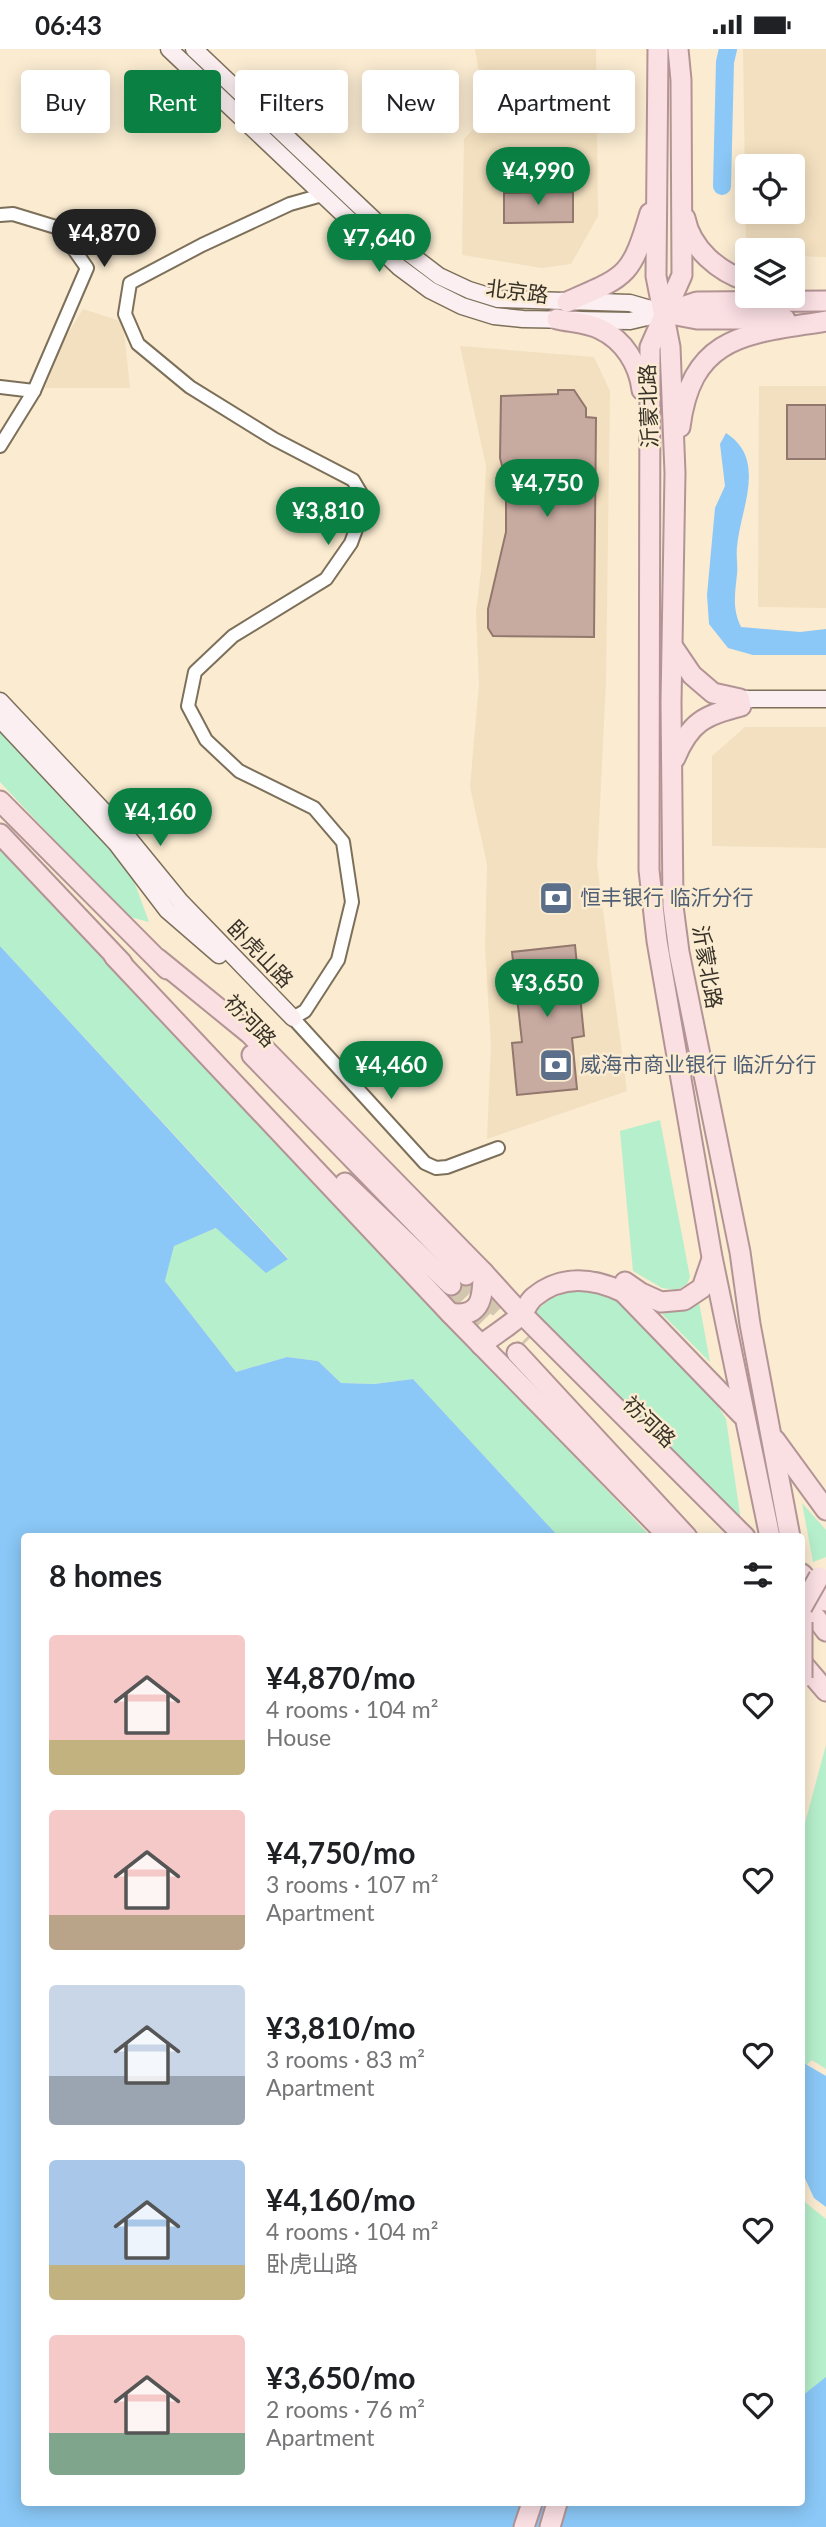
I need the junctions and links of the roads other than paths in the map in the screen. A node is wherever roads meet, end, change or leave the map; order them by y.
1 (169, 49) edge
2 (194, 49) edge
3 (657, 49) edge
4 (678, 49) edge
5 (656, 191) junction
6 (322, 195) junction
7 (682, 203) junction
8 (0, 215) edge
9 (735, 276) edge
10 (805, 294) edge
11 (826, 298) edge
12 (562, 311) junction
13 (664, 313) junction
14 (826, 320) edge
15 (0, 387) edge
16 (34, 391) junction
17 (0, 446) edge
18 (649, 459) junction
19 (675, 473) junction
20 (672, 646) junction
21 (826, 699) edge
22 (0, 701) edge
23 (741, 702) junction
24 (826, 706) edge
25 (0, 719) edge
26 (672, 766) junction
27 (0, 801) edge
28 (0, 834) edge
29 (114, 956) junction
30 (293, 1018) junction
31 (498, 1148) dead end
32 (712, 1257) junction
33 (467, 1277) junction
34 (517, 1310) junction
35 (450, 1313) junction
36 (481, 1345) junction
37 (618, 1408) junction
38 (744, 1418) junction
39 (772, 1435) junction
40 (826, 1510) edge
41 (664, 1533) edge
42 (684, 1533) edge
43 (733, 1533) edge
44 (741, 1533) edge
45 (768, 1533) edge
46 (789, 1533) edge
47 (816, 1572) edge
48 (805, 1600) edge
49 (826, 1601) edge
50 (805, 1603) edge
51 (826, 1631) edge
52 (805, 1666) edge
53 (826, 1691) edge
54 (531, 2506) edge
55 (556, 2506) edge
56 (524, 2527) edge
57 (550, 2527) edge

1 - 6 main road, 北京路
2 - 12 main road, 北京路
3 - 5 main road, 沂蒙北路
4 - 7 main road, 沂蒙北路
5 - 12 main road
5 - 13 main road, 沂蒙北路
6 - 12 main road, 北京路
6 - 30 street
7 - 9 main road
7 - 13 main road, 沂蒙北路
8 - 16 street
10 - 11 main road
11 - 13 main road, 北京路
12 - 13 main road, 北京路
12 - 18 main road
13 - 14 main road, 北京路
13 - 18 main road, 沂蒙北路
13 - 19 main road, 沂蒙北路
14 - 19 main road
15 - 16 street
16 - 17 street
18 - 32 main road, 沂蒙北路
19 - 20 main road, 沂蒙北路
20 - 23 main road
20 - 26 main road, 沂蒙北路
21 - 23 main road
22 - 30 main road, 卧虎山路
23 - 24 main road
23 - 26 main road
25 - 30 main road, 卧虎山路
26 - 39 main road, 沂蒙北路
27 - 33 main road
28 - 29 main road
29 - 33 main road
29 - 35 main road
30 - 31 street
32 - 34 main road
32 - 38 main road, 沂蒙北路
33 - 34 main road
33 - 35 main road
34 - 36 main road
34 - 37 main road
34 - 38 main road
35 - 36 main road
36 - 41 main road
37 - 44 main road
37 - 45 main road
38 - 45 main road, 沂蒙北路
39 - 40 main road
39 - 46 main road, 沂蒙北路
42 - 43 main road, 祊河路
47 - 48 main road, bridge
47 - 49 main road
50 - 51 main road
52 - 53 main road
54 - 56 main road
55 - 57 main road

